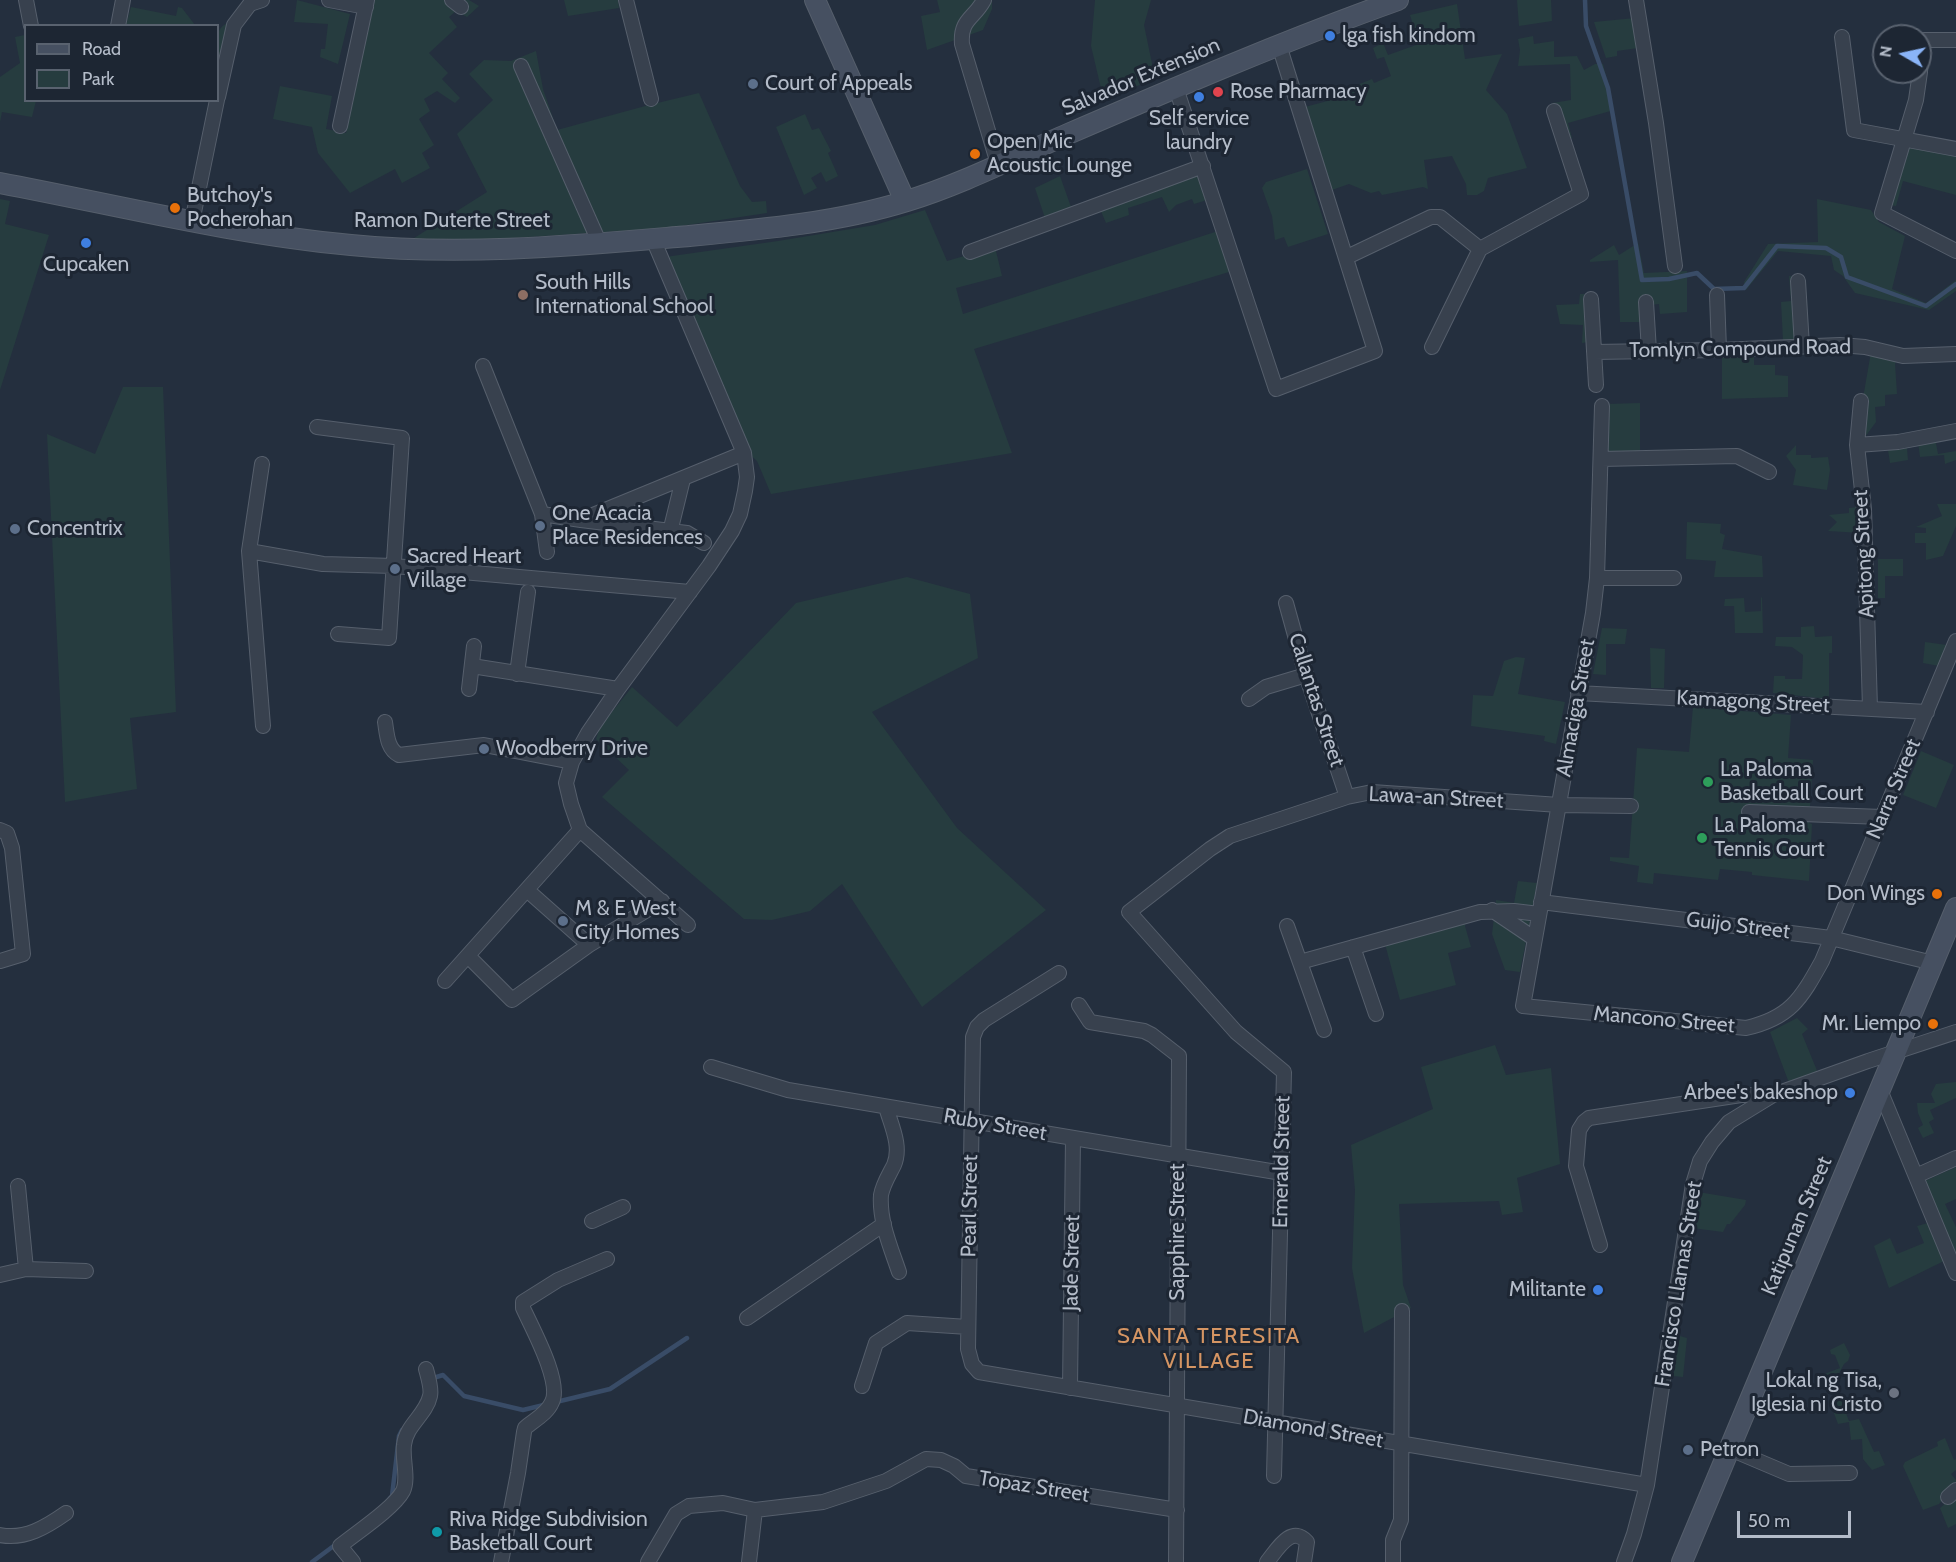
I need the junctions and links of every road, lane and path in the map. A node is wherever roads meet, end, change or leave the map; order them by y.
1 (26, 0) edge
2 (123, 0) edge
3 (262, 0) edge
4 (329, 0) edge
5 (626, 0) edge
6 (815, 0) edge
7 (984, 0) edge
8 (1398, 0) edge
9 (1636, 0) edge
10 (366, 3) edge
11 (31, 24) edge
12 (118, 24) edge
13 (1842, 37) dead end
14 (1932, 39) edge
15 (1956, 40) edge
16 (1279, 45) junction
17 (521, 66) dead end
18 (1918, 84) edge
19 (1176, 88) junction
20 (219, 89) edge
21 (651, 99) dead end
22 (216, 102) edge
23 (1554, 111) dead end
24 (340, 126) dead end
25 (1904, 139) junction
26 (1956, 149) edge
27 (998, 164) junction
28 (1203, 166) junction
29 (0, 183) edge
30 (905, 201) junction
31 (192, 222) junction
32 (653, 239) junction
33 (600, 244) junction
34 (1480, 249) junction
35 (1956, 250) edge
36 (970, 252) dead end
37 (1347, 257) junction
38 (1675, 266) dead end
39 (1798, 281) dead end
40 (1717, 295) dead end
41 (1592, 299) dead end
42 (1646, 302) dead end
43 (1432, 346) dead end
44 (1802, 346) junction
45 (1719, 350) junction
46 (1649, 351) junction
47 (1594, 352) junction
48 (1956, 354) edge
49 (483, 366) dead end
50 (1596, 385) dead end
51 (1861, 401) dead end
52 (1602, 406) dead end
53 (317, 428) dead end
54 (1956, 431) edge
55 (1857, 445) junction
56 (744, 453) junction
57 (1601, 459) junction
58 (262, 464) dead end
59 (1769, 472) dead end
60 (683, 479) junction
61 (542, 514) junction
62 (581, 520) junction
63 (670, 532) junction
64 (704, 543) dead end
65 (249, 551) junction
66 (547, 552) dead end
67 (394, 566) junction
68 (1597, 578) junction
69 (1674, 578) dead end
70 (528, 592) dead end
71 (690, 592) junction
72 (1286, 603) dead end
73 (338, 634) dead end
74 (1956, 641) edge
75 (474, 646) dead end
76 (472, 666) junction
77 (517, 674) junction
78 (1306, 675) junction
79 (469, 689) dead end
80 (618, 689) junction
81 (1578, 693) junction
82 (1249, 699) dead end
83 (1870, 708) junction
84 (1927, 712) junction
85 (385, 722) dead end
86 (262, 726) dead end
87 (572, 762) junction
88 (1347, 797) junction
89 (1559, 805) junction
90 (1631, 806) dead end
91 (1749, 812) dead end
92 (1882, 817) junction
93 (0, 830) edge
94 (580, 830) junction
95 (527, 890) junction
96 (662, 901) junction
97 (1540, 908) junction
98 (1956, 908) edge
99 (1492, 910) junction
100 (1129, 912) joint
101 (688, 925) dead end
102 (1287, 926) dead end
103 (1831, 938) junction
104 (1535, 939) junction
105 (589, 945) junction
106 (1353, 947) junction
107 (468, 956) junction
108 (0, 961) edge
109 (1300, 962) junction
110 (1933, 963) junction
111 (1059, 973) dead end
112 (445, 981) dead end
113 (1079, 1005) dead end
114 (1523, 1006) joint
115 (1376, 1014) dead end
116 (1324, 1030) dead end
117 (1956, 1032) edge
118 (1896, 1051) junction
119 (711, 1067) dead end
120 (1880, 1090) junction
121 (1773, 1095) junction
122 (886, 1107) junction
123 (971, 1121) junction
124 (1073, 1138) junction
125 (1179, 1155) junction
126 (1956, 1158) edge
127 (1282, 1173) junction
128 (1916, 1176) junction
129 (18, 1186) dead end
130 (623, 1207) dead end
131 (592, 1221) dead end
132 (884, 1224) junction
133 (1600, 1245) dead end
134 (607, 1259) dead end
135 (26, 1269) junction
136 (86, 1271) dead end
137 (899, 1272) dead end
138 (1956, 1273) edge
139 (0, 1275) edge
140 (1402, 1311) dead end
141 (747, 1318) dead end
142 (968, 1327) junction
143 (979, 1372) joint
144 (427, 1373) dead end
145 (862, 1386) dead end
146 (1070, 1388) junction
147 (1177, 1405) junction
148 (1275, 1422) junction
149 (1401, 1444) junction
150 (1730, 1449) junction
151 (1850, 1473) dead end
152 (1274, 1476) dead end
153 (1647, 1485) junction
154 (755, 1510) junction
155 (1177, 1510) junction
156 (66, 1513) dead end
157 (0, 1536) edge
158 (353, 1562) edge
159 (501, 1562) edge
160 (648, 1562) edge
161 (749, 1562) edge
162 (1176, 1562) edge
163 (1267, 1562) edge
164 (1304, 1562) edge
165 (1393, 1562) edge
166 (1624, 1562) edge
167 (1682, 1562) edge

1 - 11 street
2 - 12 street
3 - 20 street
4 - 10 street
5 - 21 street
6 - 30 main road
7 - 27 street
8 - 16 main road, Salvador Extension
9 - 38 street
10 - 24 street
13 - 25 street
14 - 15 street
16 - 19 main road, Salvador Extension
16 - 37 street
17 - 33 street
18 - 25 street
19 - 27 main road, Salvador Extension
19 - 28 street
22 - 31 street
23 - 34 street
25 - 26 street
25 - 35 street
27 - 30 main road, Salvador Extension
28 - 36 street
28 - 37 street
29 - 31 main road, Ramon Duterte Street
30 - 32 main road, Ramon Duterte Street
31 - 33 main road, Ramon Duterte Street
32 - 33 main road, Ramon Duterte Street
32 - 56 street
34 - 37 street
34 - 43 street
39 - 44 street
40 - 45 street
41 - 47 street
42 - 46 street
44 - 45 street, Tomlyn Compound Road
44 - 48 street, Tomlyn Compound Road
45 - 46 street, Tomlyn Compound Road
46 - 47 street, Tomlyn Compound Road
47 - 50 street
49 - 61 street
51 - 55 street, Apitong Street
52 - 57 street, Almaciga Street
53 - 67 street
54 - 55 street
55 - 83 street, Apitong Street
56 - 60 street
56 - 71 street
57 - 59 street
57 - 68 street, Almaciga Street
58 - 65 street
60 - 62 street
60 - 63 street
61 - 62 street
61 - 66 street
62 - 63 street
63 - 64 street
65 - 67 street
65 - 86 street
67 - 71 street
67 - 73 street
68 - 69 street
68 - 81 street, Almaciga Street
70 - 77 street
71 - 80 street
72 - 78 street, Callantas Street
74 - 84 street, Narra Street
75 - 76 street
76 - 77 street
76 - 79 street
77 - 80 street
78 - 82 street
78 - 88 street, Callantas Street
80 - 87 street
81 - 83 street, Kamagong Street
81 - 89 street, Almaciga Street
83 - 84 street, Kamagong Street
84 - 92 street, Narra Street
85 - 87 street
87 - 94 street
88 - 89 street, Lawa-an Street
88 - 100 street, Lawa-an Street
89 - 90 street, Lawa-an Street
89 - 97 street, Almaciga Street
91 - 92 street
92 - 103 street, Narra Street
93 - 108 street
94 - 95 street
94 - 96 street
95 - 105 street
95 - 107 street
96 - 101 street
96 - 105 street
97 - 99 street, Guijo Street
97 - 103 street, Guijo Street
97 - 104 street, Almaciga Street
98 - 110 main road, Katipunan Street
99 - 104 street
99 - 106 street, Guijo Street
100 - 127 street, Emerald Street
102 - 109 street
103 - 110 street, Guijo Street
103 - 114 street, Mancono Street
104 - 114 street, Almaciga Street
105 - 107 street
106 - 109 street, Guijo Street
106 - 115 street
107 - 112 street
109 - 116 street
110 - 118 main road, Katipunan Street
111 - 123 street, Pearl Street
113 - 125 street, Sapphire Street
117 - 118 street, Francisco Llamas Street
118 - 120 main road, Katipunan Street
118 - 121 street, Francisco Llamas Street
119 - 122 street, Ruby Street
120 - 128 street
120 - 150 main road, Katipunan Street
121 - 133 street
121 - 153 street, Francisco Llamas Street
122 - 123 street, Ruby Street
122 - 132 street
123 - 124 street, Ruby Street
123 - 142 street, Pearl Street
124 - 125 street, Ruby Street
124 - 146 street, Jade Street
125 - 127 street, Ruby Street
125 - 147 street, Sapphire Street
126 - 128 street
127 - 148 street, Emerald Street
128 - 138 street
129 - 135 street
130 - 131 street
132 - 137 street
132 - 141 street
134 - 159 street
135 - 136 street
135 - 139 street
140 - 149 street
142 - 143 street, Pearl Street
142 - 145 street
143 - 146 street, Diamond Street
144 - 158 street
146 - 147 street, Diamond Street
147 - 148 street, Diamond Street
147 - 155 street, Sapphire Street
148 - 149 street, Diamond Street
148 - 152 street, Emerald Street
149 - 153 street, Diamond Street
149 - 165 street
150 - 151 street
150 - 167 main road, Katipunan Street
153 - 166 street, Francisco Llamas Street
154 - 155 street, Topaz Street
154 - 160 street, Topaz Street
154 - 161 street
155 - 162 street, Sapphire Street
156 - 157 street
163 - 164 street

